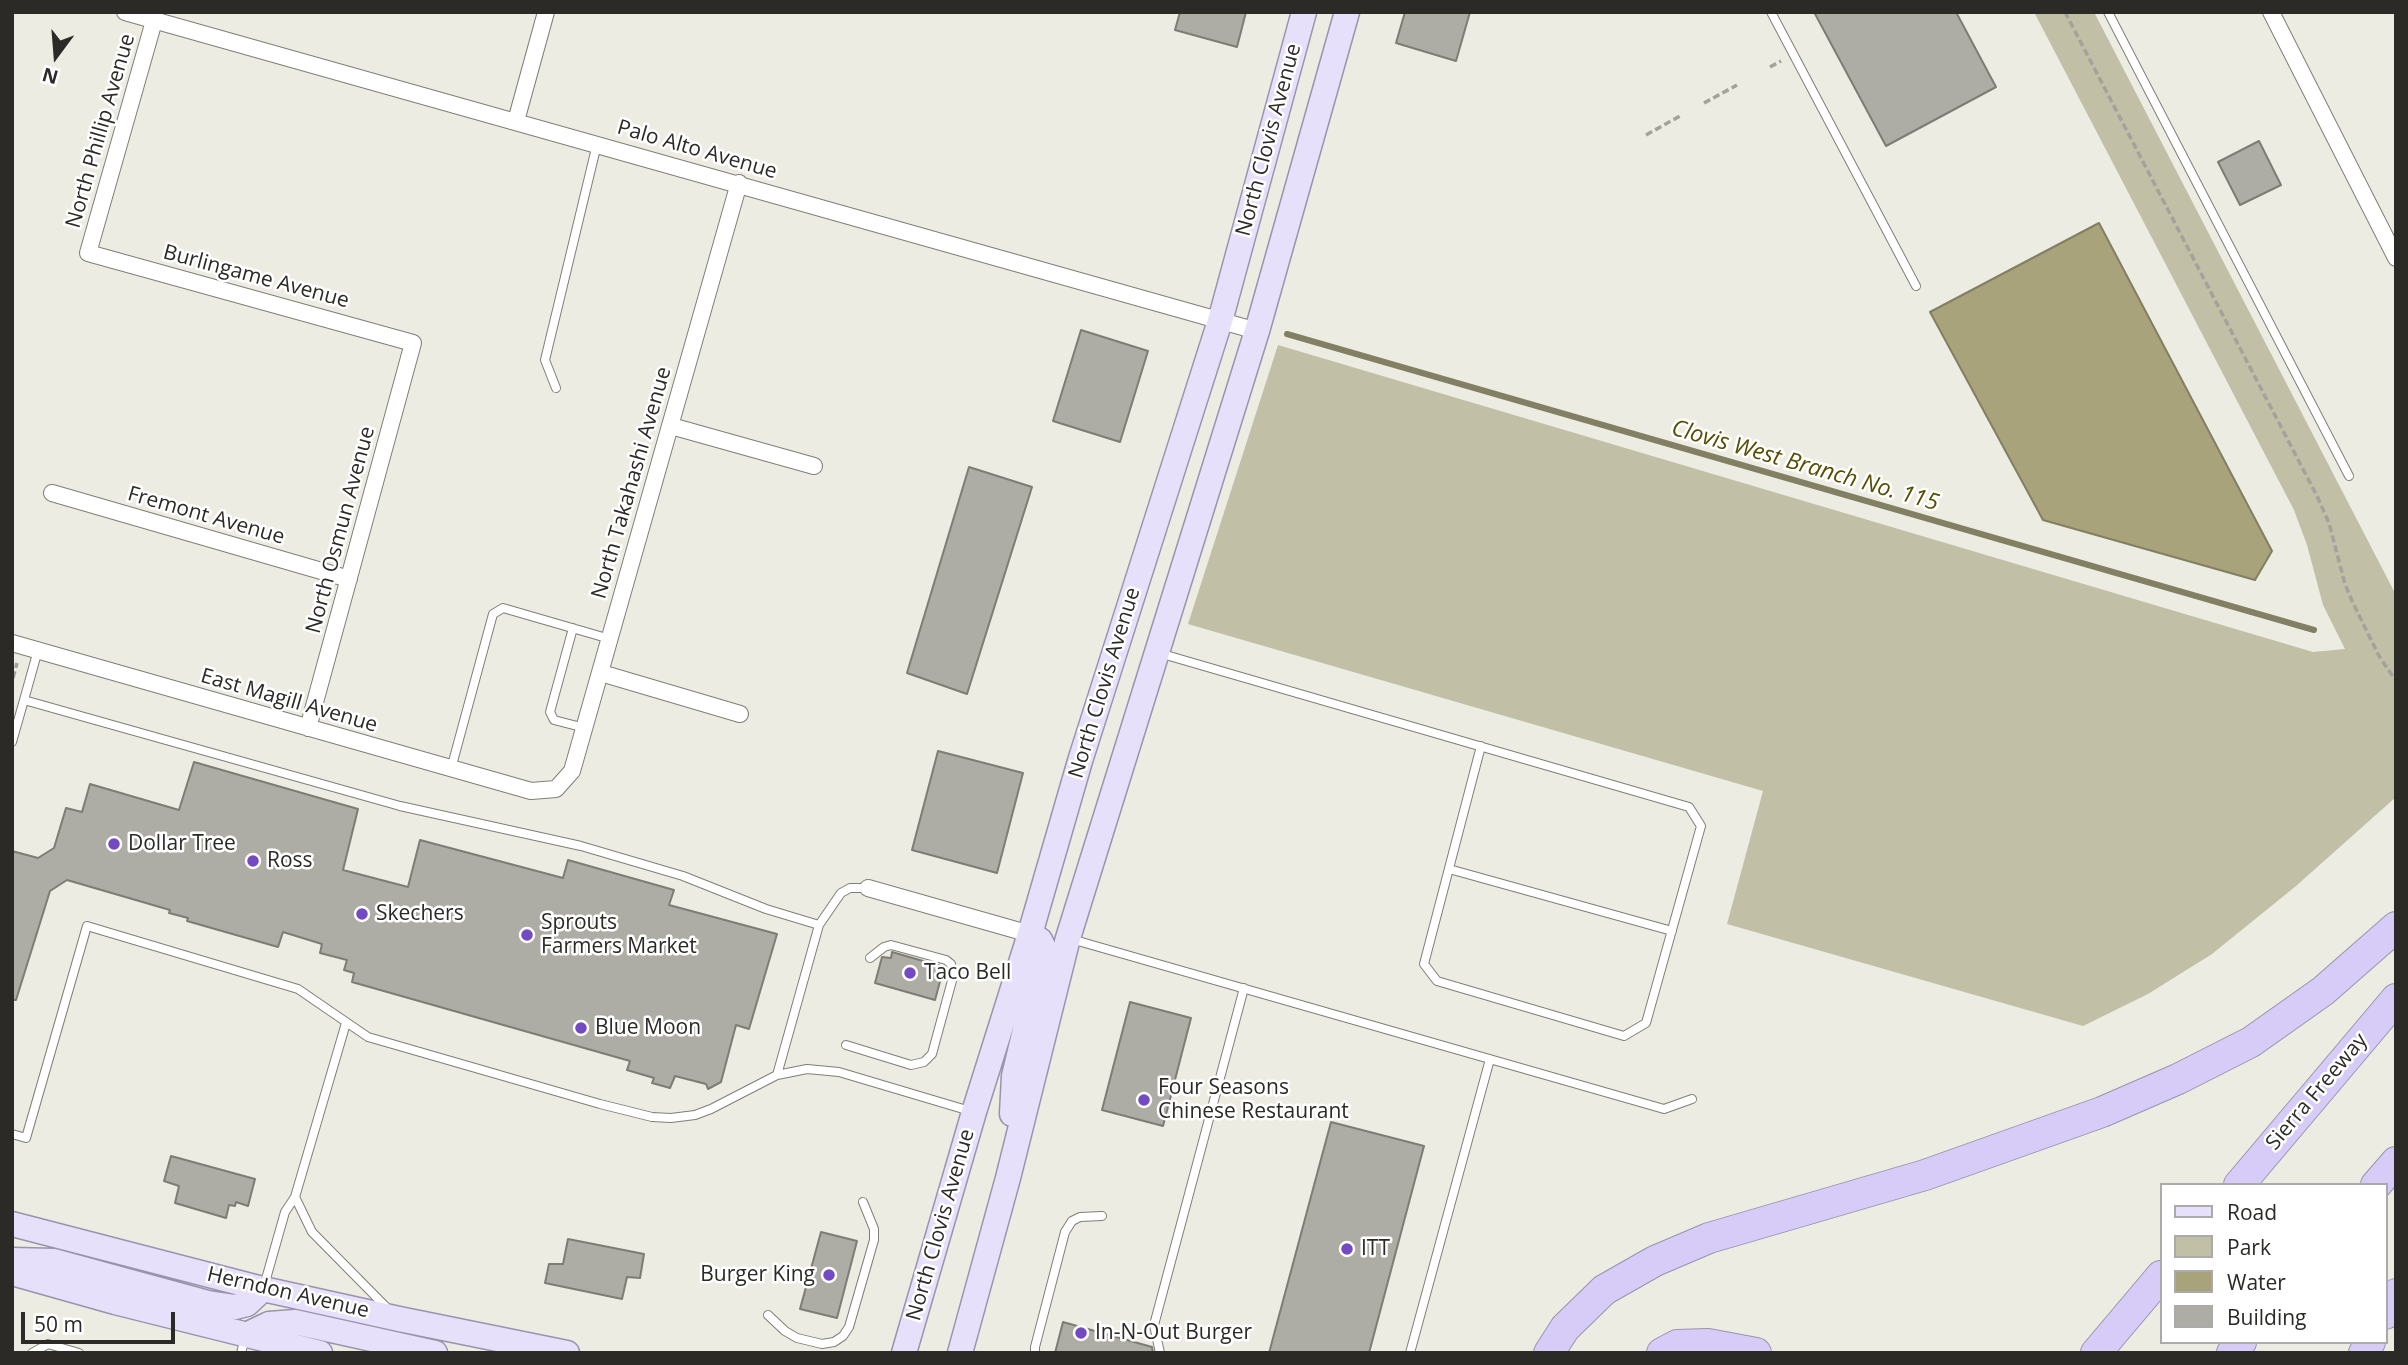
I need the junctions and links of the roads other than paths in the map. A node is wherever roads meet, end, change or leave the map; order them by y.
1 (125, 12) edge
2 (546, 12) edge
3 (1304, 12) edge
4 (1346, 12) edge
5 (1771, 12) edge
6 (2108, 12) edge
7 (2271, 12) edge
8 (154, 21) junction
9 (516, 121) junction
10 (597, 144) junction
11 (739, 183) junction
12 (88, 253) joint
13 (2396, 258) edge
14 (1916, 286) dead end
15 (1220, 321) junction
16 (1256, 331) junction
17 (414, 343) joint
18 (556, 388) dead end
19 (671, 426) junction
20 (814, 466) dead end
21 (2349, 476) dead end
22 (52, 493) dead end
23 (349, 579) junction
24 (573, 628) junction
25 (610, 639) junction
26 (12, 643) edge
27 (38, 650) junction
28 (1156, 652) junction
29 (601, 673) junction
30 (24, 700) junction
31 (740, 714) dead end
32 (308, 728) junction
33 (585, 728) junction
34 (12, 742) edge
35 (1481, 746) junction
36 (451, 769) junction
37 (556, 789) joint
38 (1449, 869) junction
39 (868, 888) joint
40 (819, 925) junction
41 (2396, 927) edge
42 (1672, 931) junction
43 (1030, 934) junction
44 (1068, 938) junction
45 (870, 958) dead end
46 (1244, 988) junction
47 (2396, 999) edge
48 (346, 1023) junction
49 (846, 1045) dead end
50 (1490, 1059) junction
51 (777, 1074) junction
52 (1692, 1099) dead end
53 (974, 1112) junction
54 (12, 1134) edge
55 (2396, 1162) edge
56 (1007, 1178) junction
57 (2241, 1183) edge
58 (2378, 1183) edge
59 (295, 1196) junction
60 (863, 1202) dead end
61 (1102, 1216) dead end
62 (12, 1224) edge
63 (12, 1261) edge
64 (12, 1273) edge
65 (2160, 1277) edge
66 (263, 1289) junction
67 (2396, 1294) edge
68 (2387, 1310) edge
69 (768, 1315) dead end
70 (399, 1319) junction
71 (255, 1345) edge
72 (32, 1353) edge
73 (79, 1353) edge
74 (320, 1353) edge
75 (435, 1353) edge
76 (567, 1353) edge
77 (904, 1353) edge
78 (960, 1353) edge
79 (1035, 1353) edge
80 (1160, 1353) edge
81 (1410, 1353) edge
82 (1549, 1353) edge
83 (1662, 1353) edge
84 (1756, 1353) edge
85 (2096, 1353) edge

1 - 8 street, Palo Alto Avenue
2 - 9 street
3 - 15 main road, North Clovis Avenue
4 - 16 main road, North Clovis Avenue
5 - 14 lane
6 - 21 lane
7 - 13 street
8 - 9 street, Palo Alto Avenue
8 - 12 street, North Phillip Avenue
9 - 10 street, Palo Alto Avenue
10 - 11 street, Palo Alto Avenue
10 - 18 lane
11 - 15 street, Palo Alto Avenue
11 - 19 street, North Takahashi Avenue
12 - 17 street, Burlingame Avenue
15 - 16 street, Palo Alto Avenue
15 - 43 main road, North Clovis Avenue
16 - 28 main road, North Clovis Avenue
17 - 23 street, North Osmun Avenue
19 - 20 street
19 - 25 street, North Takahashi Avenue
22 - 23 street, Fremont Avenue
23 - 32 street, North Osmun Avenue
24 - 25 lane
24 - 33 lane
24 - 36 lane
25 - 29 street, North Takahashi Avenue
26 - 27 street, East Magill Avenue
27 - 30 lane
27 - 32 street, East Magill Avenue
28 - 35 lane
28 - 44 main road, North Clovis Avenue
29 - 31 street
29 - 33 street, North Takahashi Avenue
30 - 34 lane
30 - 40 lane
32 - 36 street, East Magill Avenue
33 - 37 street, North Takahashi Avenue
35 - 38 lane
35 - 42 lane
36 - 37 street, East Magill Avenue
38 - 42 lane
38 - 42 lane
39 - 40 lane
39 - 43 street
40 - 51 lane
41 - 82 highway
43 - 53 main road, North Clovis Avenue
43 - 56 main road
44 - 46 lane
44 - 56 main road, North Clovis Avenue
45 - 49 lane
46 - 50 lane
46 - 80 lane
47 - 57 highway, Sierra Freeway
48 - 51 lane
48 - 54 lane
48 - 59 lane
50 - 52 lane
50 - 81 lane
51 - 53 lane
53 - 77 main road, North Clovis Avenue
55 - 58 highway
56 - 78 main road, North Clovis Avenue
59 - 66 lane
59 - 70 lane
60 - 69 lane
61 - 79 lane
62 - 66 main road, Herndon Avenue
63 - 66 main road
64 - 71 main road
65 - 85 highway
66 - 70 main road, Herndon Avenue
67 - 68 highway
70 - 76 main road, Herndon Avenue
71 - 74 main road
71 - 75 main road
72 - 73 lane
83 - 84 highway

